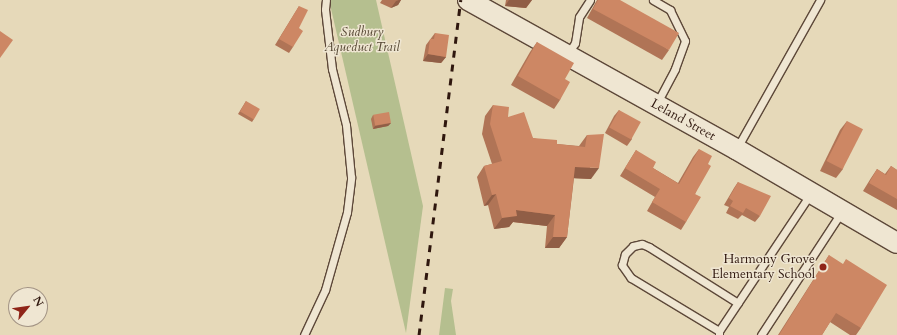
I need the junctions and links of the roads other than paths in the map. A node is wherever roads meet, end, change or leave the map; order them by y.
1 (326, 0) edge
2 (468, 0) edge
3 (590, 0) edge
4 (653, 0) edge
5 (820, 0) edge
6 (567, 55) junction
7 (656, 105) junction
8 (736, 150) junction
9 (811, 193) junction
10 (842, 211) junction
11 (897, 243) edge
12 (738, 303) junction
13 (719, 333) edge
14 (304, 335) edge
15 (761, 335) edge

1 - 14 lane
2 - 6 street, Leland Street
3 - 6 lane
4 - 7 lane
5 - 8 lane
6 - 7 street, Leland Street
7 - 8 street, Leland Street
8 - 9 street, Leland Street
9 - 10 street, Leland Street
9 - 12 lane
10 - 11 street, Leland Street
10 - 15 lane
12 - 13 lane
12 - 13 lane

